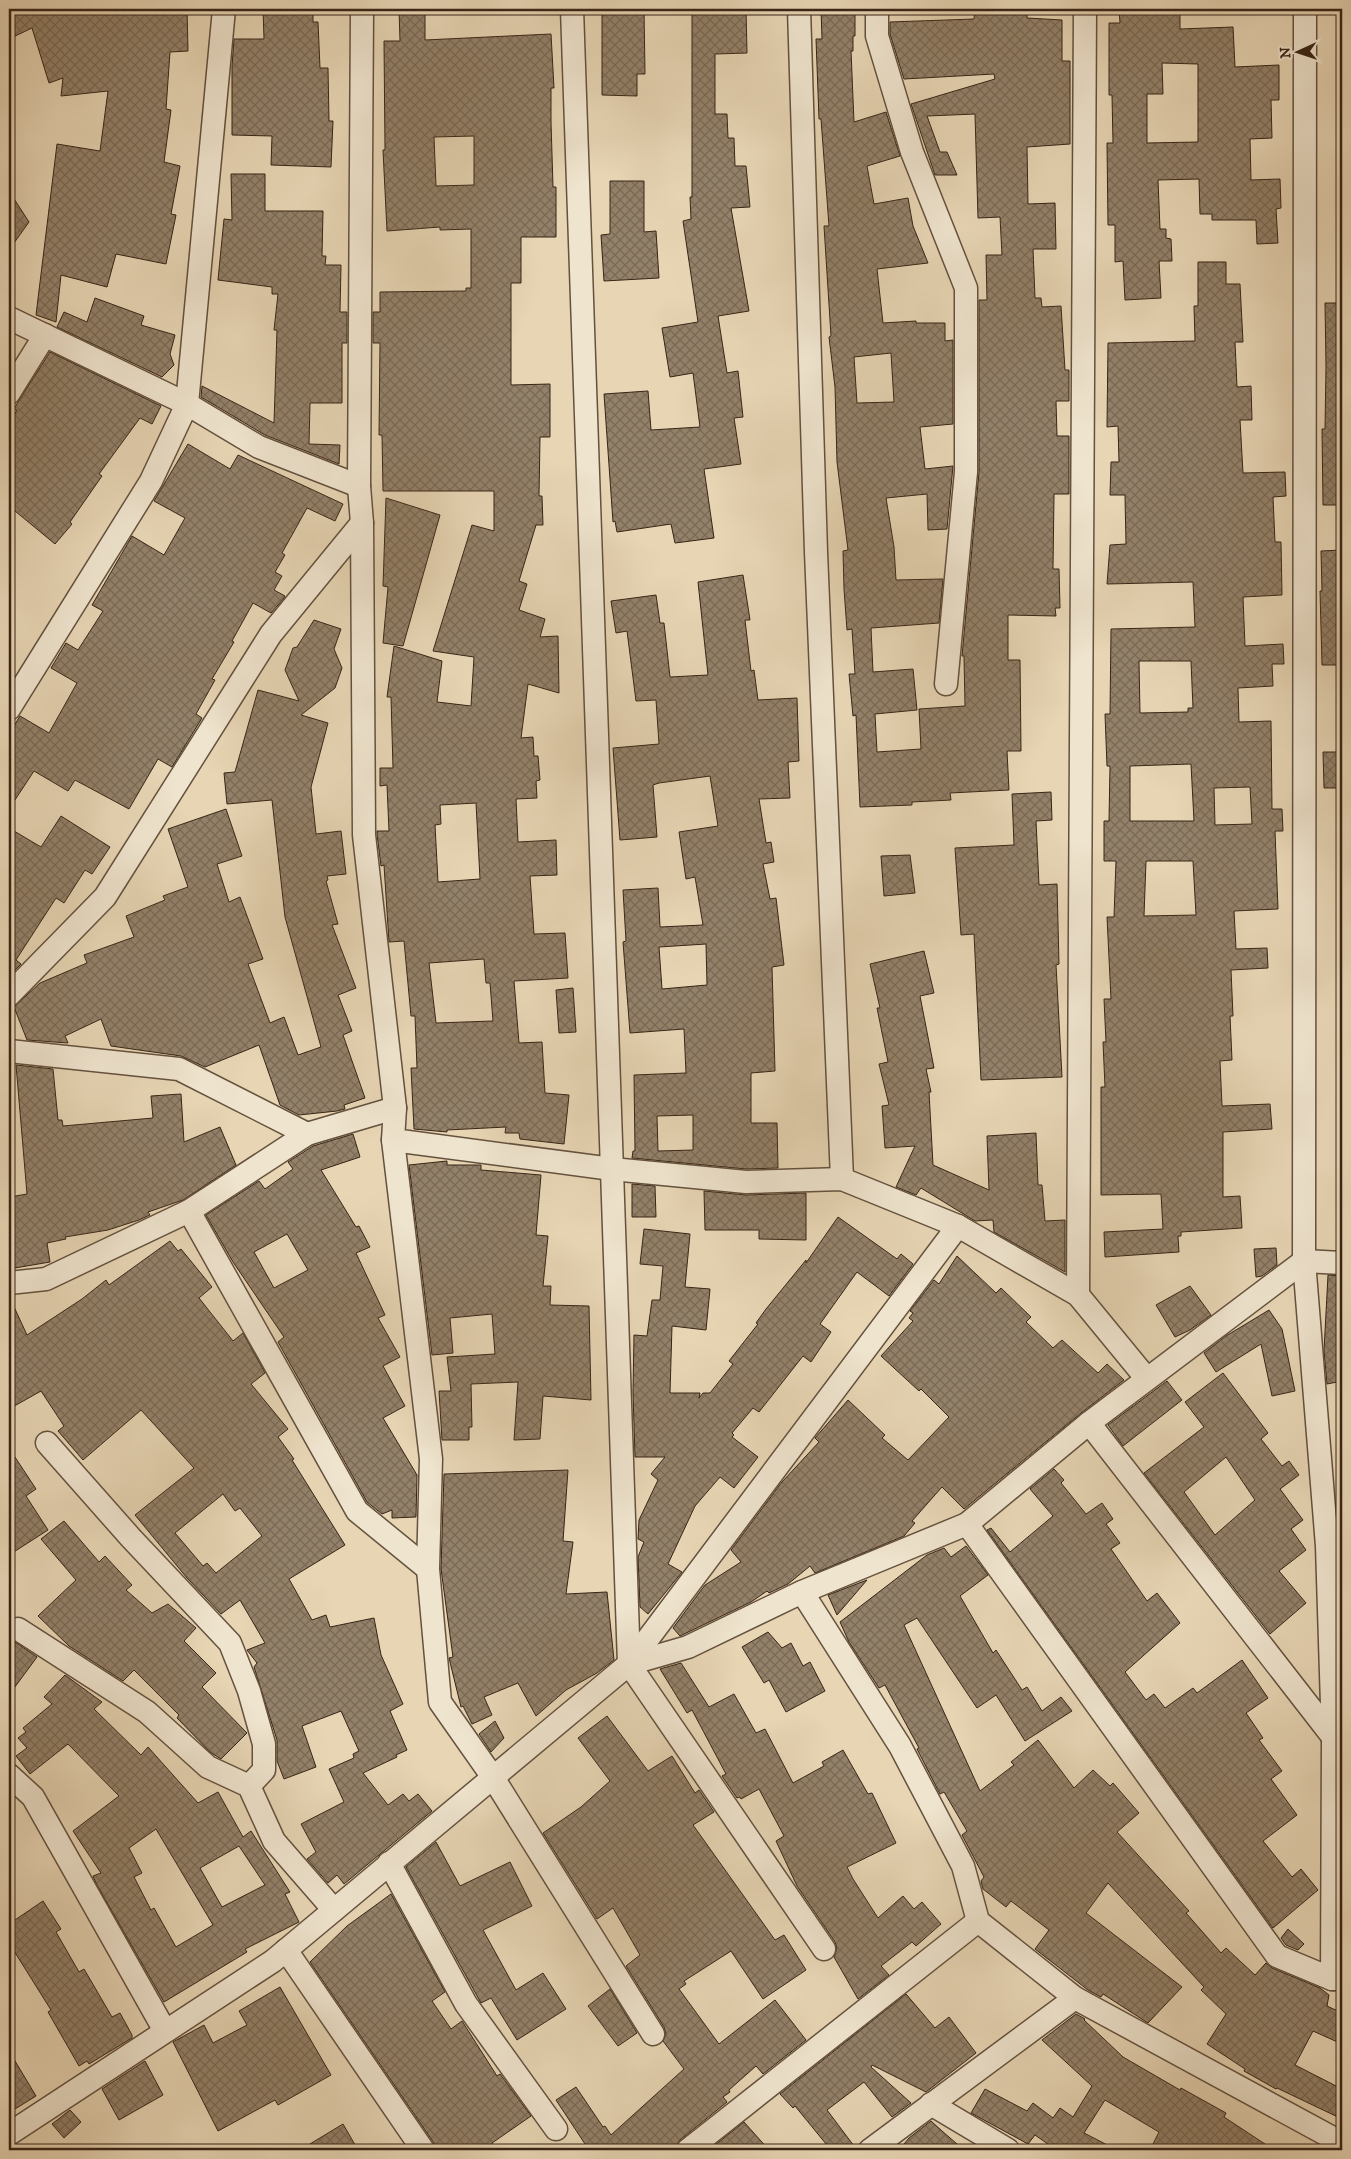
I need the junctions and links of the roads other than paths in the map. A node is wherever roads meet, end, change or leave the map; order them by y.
1 (224, 9) edge
2 (362, 9) edge
3 (572, 9) edge
4 (799, 9) edge
5 (877, 9) edge
6 (1085, 9) edge
7 (1305, 9) edge
8 (9, 318) edge
9 (45, 335) junction
10 (9, 393) edge
11 (187, 404) junction
12 (359, 486) junction
13 (362, 523) junction
14 (946, 684) dead end
15 (9, 709) edge
16 (9, 995) edge
17 (9, 1051) edge
18 (395, 1108) junction
19 (307, 1134) junction
20 (394, 1140) junction
21 (612, 1169) junction
22 (842, 1179) junction
23 (189, 1211) junction
24 (958, 1226) junction
25 (1304, 1261) junction
26 (1342, 1263) edge
27 (9, 1283) edge
28 (1078, 1295) junction
29 (1147, 1379) junction
30 (1089, 1423) junction
31 (46, 1443) dead end
32 (967, 1524) junction
33 (428, 1569) junction
34 (802, 1592) junction
35 (18, 1629) dead end
36 (629, 1664) junction
37 (1333, 1737) junction
38 (9, 1774) edge
39 (492, 1776) junction
40 (249, 1786) junction
41 (389, 1863) junction
42 (334, 1910) junction
43 (978, 1921) junction
44 (824, 1949) dead end
45 (286, 1950) junction
46 (1337, 1979) edge
47 (1075, 1998) junction
48 (165, 2031) junction
49 (653, 2034) dead end
50 (931, 2104) junction
51 (11, 2128) edge
52 (556, 2129) dead end
53 (1342, 2143) edge
54 (423, 2150) edge
55 (688, 2150) edge
56 (870, 2150) edge
57 (1008, 2150) edge

1 - 11 street
2 - 12 street
3 - 21 street
4 - 22 street
5 - 14 street
6 - 28 street
7 - 25 street
8 - 9 street
9 - 10 street
9 - 11 street
11 - 12 street
11 - 15 street
12 - 13 street
13 - 16 street
13 - 18 street
17 - 19 street
18 - 19 street
18 - 20 street
19 - 23 street
20 - 21 street
20 - 33 street
21 - 22 street
21 - 36 street
22 - 24 street
23 - 27 street
23 - 33 street
24 - 28 street
24 - 36 street
25 - 26 street
25 - 29 street
25 - 37 street
28 - 29 street
29 - 30 street
30 - 32 street
30 - 37 street
31 - 40 street
32 - 34 street
32 - 46 street
33 - 39 street
34 - 36 street
34 - 43 street
35 - 40 street
36 - 39 street
36 - 44 street
37 - 46 street
38 - 48 street
39 - 41 street
39 - 49 street
40 - 42 street
41 - 42 street
41 - 52 street
42 - 45 street
43 - 47 street
43 - 55 street
45 - 48 street
45 - 54 street
47 - 50 street
47 - 53 street
48 - 51 street
50 - 56 street
50 - 57 street

